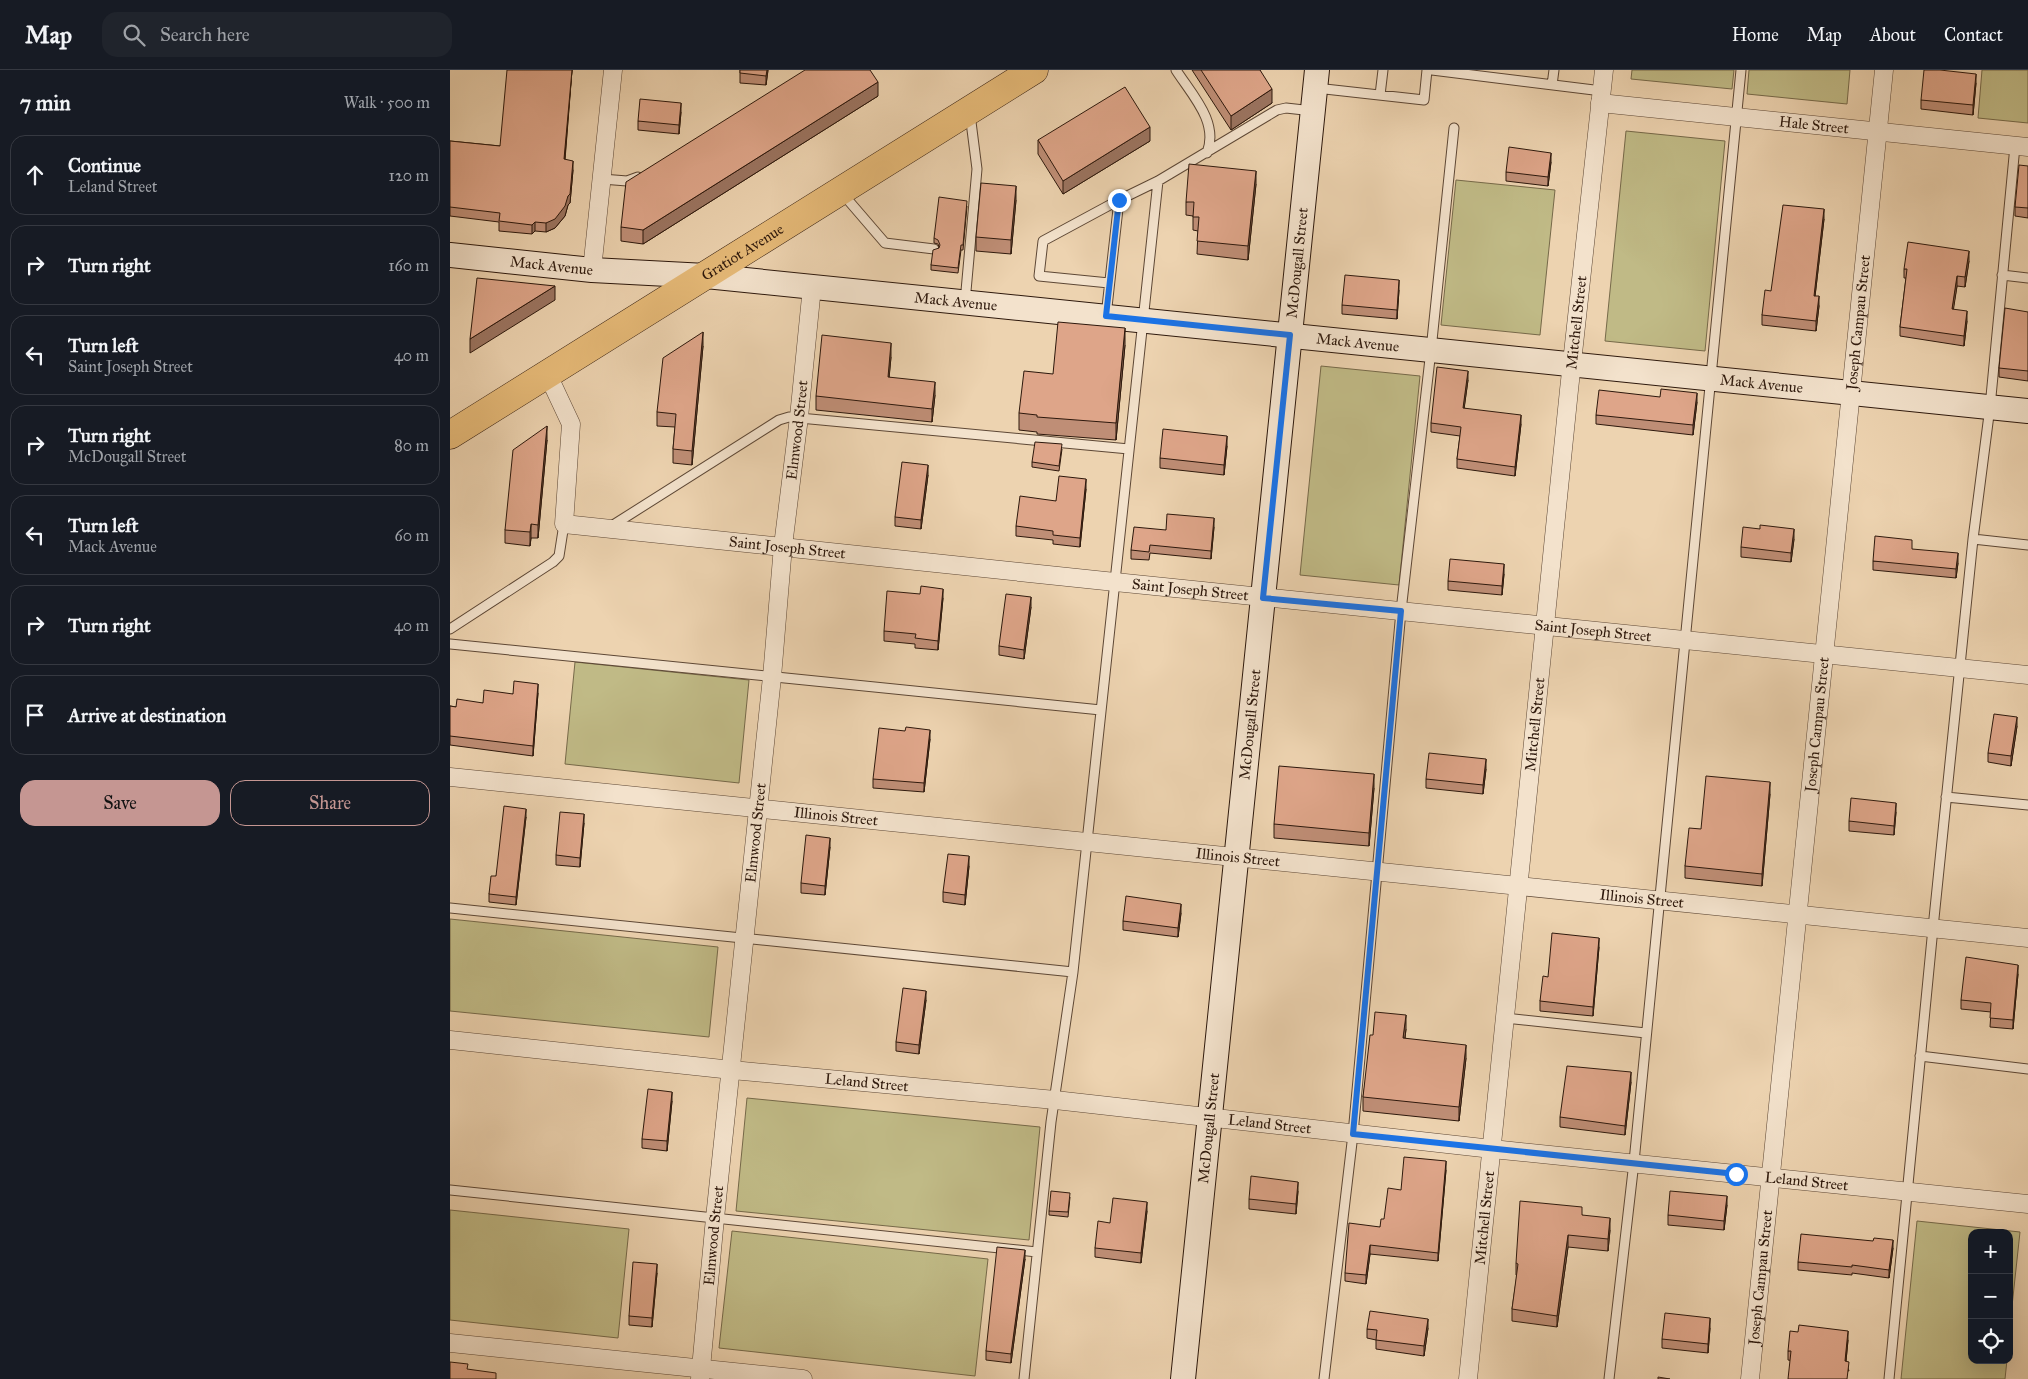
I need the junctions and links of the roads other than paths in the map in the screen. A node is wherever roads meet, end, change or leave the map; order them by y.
1 (613, 70) edge
2 (1034, 70) edge
3 (1176, 70) edge
4 (1383, 70) edge
5 (1427, 70) edge
6 (1432, 70) edge
7 (1554, 70) edge
8 (1604, 70) edge
9 (1741, 70) edge
10 (1884, 70) edge
11 (1552, 85) junction
12 (1315, 90) edge
13 (1380, 95) junction
14 (1601, 97) junction
15 (969, 111) junction
16 (1736, 117) junction
17 (1454, 128) dead end
18 (1878, 132) junction
19 (2022, 147) edge
20 (1206, 153) junction
21 (644, 173) edge
22 (602, 178) junction
23 (1158, 181) junction
24 (840, 191) junction
25 (1119, 200) junction
26 (934, 249) edge
27 (450, 255) edge
28 (592, 270) junction
29 (706, 276) junction
30 (2002, 276) junction
31 (2028, 278) edge
32 (1109, 283) junction
33 (812, 287) junction
34 (965, 302) junction
35 (1106, 316) junction
36 (1143, 320) junction
37 (1290, 335) junction
38 (1431, 350) junction
39 (1572, 364) junction
40 (548, 375) junction
41 (1710, 378) junction
42 (1851, 393) junction
43 (1990, 407) junction
44 (2028, 411) edge
45 (799, 417) junction
46 (450, 435) edge
47 (1129, 450) junction
48 (564, 524) junction
49 (607, 528) junction
50 (1974, 539) junction
51 (783, 546) junction
52 (2028, 546) edge
53 (1115, 582) junction
54 (1263, 598) junction
55 (1401, 611) junction
56 (1545, 625) junction
57 (450, 629) edge
58 (1684, 639) junction
59 (450, 644) edge
60 (1824, 654) junction
61 (1960, 668) junction
62 (2028, 675) edge
63 (772, 676) junction
64 (1102, 710) junction
65 (450, 777) edge
66 (1946, 797) junction
67 (2028, 805) edge
68 (758, 808) junction
69 (1087, 842) junction
70 (1236, 858) junction
71 (1377, 872) junction
72 (1519, 886) junction
73 (1659, 900) junction
74 (450, 908) edge
75 (1797, 914) junction
76 (1933, 928) junction
77 (745, 937) junction
78 (2028, 938) edge
79 (1073, 972) junction
80 (1505, 1018) junction
81 (1646, 1033) junction
82 (450, 1040) edge
83 (1920, 1056) junction
84 (2028, 1069) edge
85 (732, 1070) junction
86 (1055, 1100) junction
87 (1210, 1118) junction
88 (1353, 1134) junction
89 (1492, 1149) junction
90 (1634, 1162) junction
91 (1771, 1178) junction
92 (450, 1190) edge
93 (1906, 1191) junction
94 (2028, 1204) edge
95 (715, 1218) junction
96 (1037, 1252) junction
97 (450, 1343) edge
98 (701, 1374) edge
99 (803, 1379) edge
100 (1024, 1379) edge
101 (1183, 1379) edge
102 (1324, 1379) edge
103 (1468, 1379) edge
104 (1608, 1379) edge
105 (1750, 1379) edge
106 (1888, 1379) edge

1 - 22 street
2 - 15 main road, Gratiot Avenue
3 - 20 lane
4 - 13 lane
5 - 13 lane
6 - 11 lane
7 - 11 lane
8 - 14 street, Mitchell Street
9 - 16 lane
10 - 18 street, Joseph Campau Street
11 - 14 lane
12 - 13 lane
12 - 20 lane
12 - 37 main road, McDougall Street
14 - 16 street, Hale Street
14 - 39 street, Mitchell Street
15 - 24 main road, Gratiot Avenue
15 - 34 lane
16 - 18 street, Hale Street
16 - 41 lane
17 - 38 lane
18 - 19 street, Hale Street
18 - 42 street, Joseph Campau Street
19 - 30 lane
20 - 23 lane
21 - 22 lane
22 - 28 street
23 - 25 lane
23 - 36 lane
24 - 26 lane
24 - 29 main road, Gratiot Avenue
25 - 32 lane
25 - 32 lane
27 - 28 main road, Mack Avenue
28 - 29 main road, Mack Avenue
29 - 33 main road, Mack Avenue
29 - 40 main road, Gratiot Avenue
30 - 31 lane
30 - 43 lane
32 - 35 lane
33 - 34 main road, Mack Avenue
33 - 45 street, Elmwood Street
34 - 35 main road, Mack Avenue
35 - 36 main road, Mack Avenue
36 - 37 main road, Mack Avenue
36 - 47 lane
37 - 38 main road, Mack Avenue
37 - 54 main road, McDougall Street
38 - 39 main road, Mack Avenue
38 - 55 lane
39 - 41 main road, Mack Avenue
39 - 56 street, Mitchell Street
40 - 46 main road, Gratiot Avenue
40 - 48 street
41 - 42 main road, Mack Avenue
41 - 58 lane
42 - 43 main road, Mack Avenue
42 - 60 street, Joseph Campau Street
43 - 44 main road, Mack Avenue
43 - 50 lane
45 - 47 lane
45 - 49 lane
45 - 51 street, Elmwood Street
47 - 53 lane
48 - 49 street, Saint Joseph Street
48 - 57 lane
49 - 51 street, Saint Joseph Street
50 - 52 lane
50 - 61 lane
51 - 53 street, Saint Joseph Street
51 - 63 street, Elmwood Street
53 - 54 street, Saint Joseph Street
53 - 64 lane
54 - 55 street, Saint Joseph Street
54 - 70 main road, McDougall Street
55 - 56 street, Saint Joseph Street
55 - 71 lane
56 - 58 street, Saint Joseph Street
56 - 72 street, Mitchell Street
58 - 60 street, Saint Joseph Street
58 - 73 lane
59 - 63 lane
60 - 61 street, Saint Joseph Street
60 - 75 street, Joseph Campau Street
61 - 62 street, Saint Joseph Street
61 - 66 lane
63 - 64 lane
63 - 68 street, Elmwood Street
64 - 69 lane
65 - 68 street, Illinois Street
66 - 67 lane
66 - 76 lane
68 - 69 street, Illinois Street
68 - 77 street, Elmwood Street
69 - 70 street, Illinois Street
69 - 79 lane
70 - 71 street, Illinois Street
70 - 87 main road, McDougall Street
71 - 72 street, Illinois Street
71 - 88 lane
72 - 73 street, Illinois Street
72 - 80 street, Mitchell Street
73 - 75 street, Illinois Street
73 - 81 lane
74 - 77 lane
75 - 76 street, Illinois Street
75 - 91 street, Joseph Campau Street
76 - 78 street, Illinois Street
76 - 83 lane
77 - 79 lane
77 - 85 street, Elmwood Street
79 - 86 lane
80 - 81 lane
80 - 89 street, Mitchell Street
81 - 90 lane
82 - 85 street, Leland Street
83 - 84 lane
83 - 93 lane
85 - 86 street, Leland Street
85 - 95 street, Elmwood Street
86 - 87 street, Leland Street
86 - 96 lane
87 - 88 street, Leland Street
87 - 101 main road, McDougall Street
88 - 89 street, Leland Street
88 - 102 lane
89 - 90 street, Leland Street
89 - 103 street, Mitchell Street
90 - 91 street, Leland Street
90 - 104 lane
91 - 93 street, Leland Street
91 - 105 street, Joseph Campau Street
92 - 95 lane
93 - 94 street, Leland Street
93 - 106 lane
95 - 96 lane
95 - 98 street, Elmwood Street
96 - 100 lane
97 - 98 street
98 - 99 street

